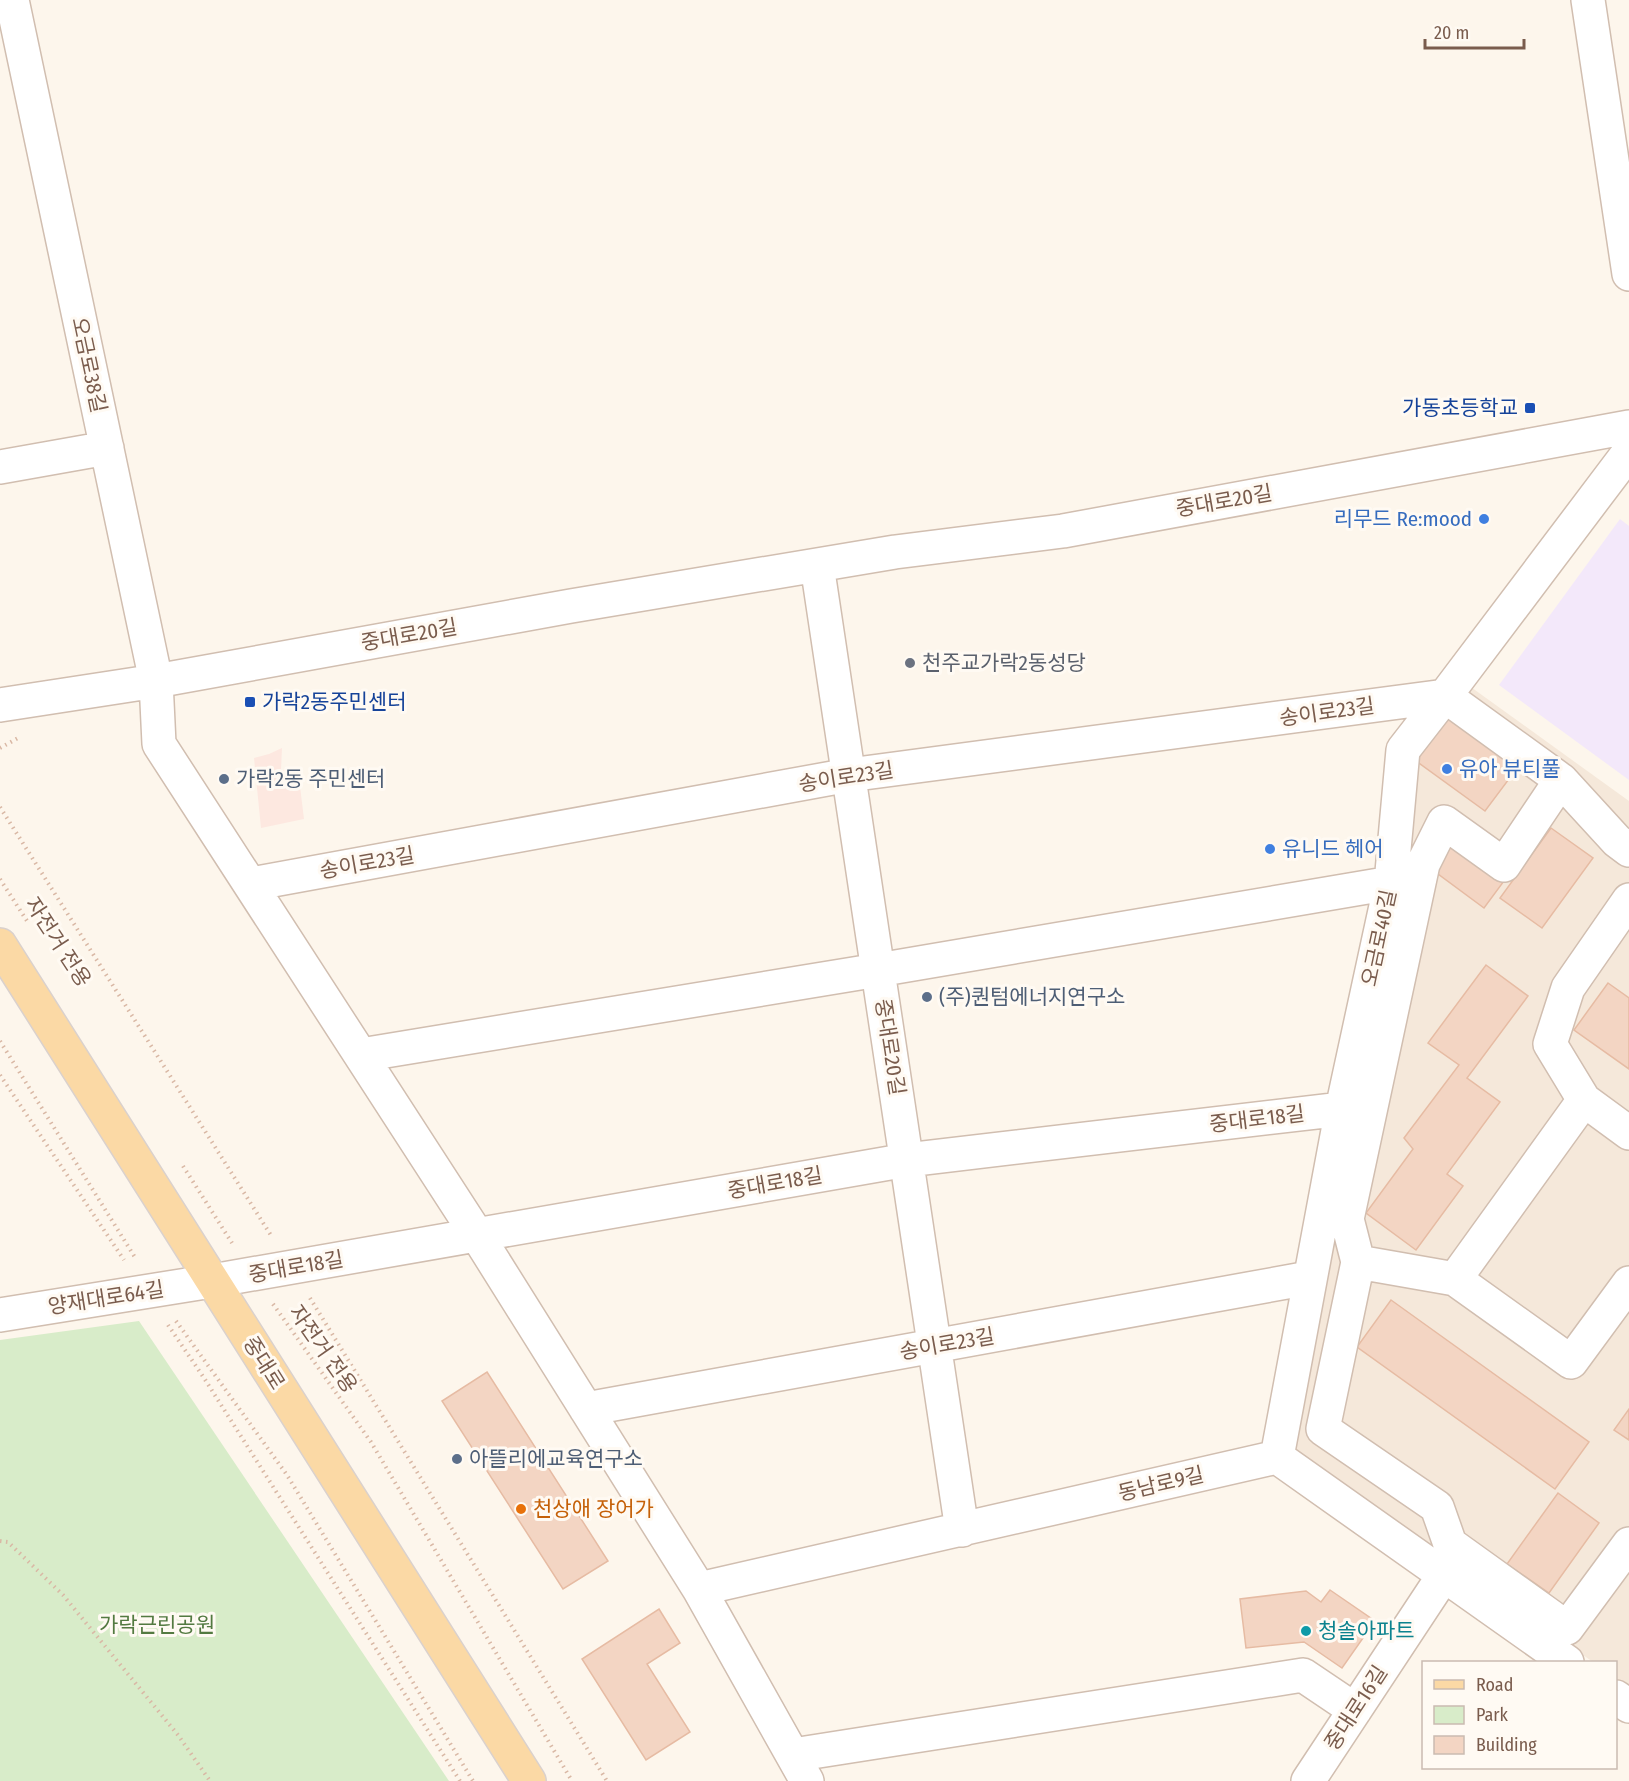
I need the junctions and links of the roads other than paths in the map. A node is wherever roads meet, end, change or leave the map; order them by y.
1 (12, 0) edge
2 (1588, 0) edge
3 (11, 53) edge
4 (1629, 273) edge
5 (1629, 427) edge
6 (107, 448) junction
7 (1629, 452) edge
8 (0, 467) edge
9 (817, 565) junction
10 (156, 681) junction
11 (1445, 696) junction
12 (0, 705) edge
13 (849, 775) junction
14 (1560, 780) junction
15 (1629, 850) edge
16 (1391, 883) junction
17 (251, 884) junction
18 (1629, 900) edge
19 (0, 945) edge
20 (878, 970) junction
21 (361, 1055) junction
22 (1584, 1100) junction
23 (1342, 1109) junction
24 (1629, 1133) edge
25 (907, 1160) junction
26 (477, 1235) junction
27 (1358, 1262) junction
28 (1309, 1278) junction
29 (1455, 1279) junction
30 (212, 1281) junction
31 (1629, 1283) edge
32 (0, 1315) edge
33 (934, 1346) junction
34 (586, 1409) junction
35 (1277, 1457) junction
36 (962, 1530) junction
37 (1629, 1544) edge
38 (1444, 1575) junction
39 (699, 1589) junction
40 (1566, 1661) edge
41 (1355, 1710) junction
42 (800, 1768) edge
43 (529, 1781) edge
44 (1308, 1781) edge

1 - 3 street, 오금로38길
2 - 4 street
3 - 6 street, 오금로38길
5 - 9 street, 중대로20길
6 - 8 street
6 - 10 street, 오금로38길
7 - 11 street, 오금로40길
9 - 10 street, 중대로20길
9 - 13 street, 중대로20길
10 - 12 street, 중대로20길
10 - 17 street
11 - 13 street, 송이로23길
11 - 14 street
11 - 16 street, 오금로40길
13 - 17 street, 송이로23길
13 - 20 street, 중대로20길
14 - 15 street
14 - 27 street
16 - 20 street
16 - 23 street, 오금로40길
17 - 21 street
18 - 22 street
19 - 30 main road, 중대로
20 - 21 street
20 - 25 street, 중대로20길
21 - 26 street
22 - 24 street
22 - 29 street
23 - 25 street, 중대로18길
23 - 28 street, 오금로40길
25 - 26 street, 중대로18길
25 - 33 street, 중대로20길
26 - 30 street, 중대로18길
26 - 34 street
27 - 29 street
27 - 37 street
28 - 33 street, 송이로23길
28 - 35 street, 오금로40길
29 - 31 street
30 - 32 street, 양재대로64길
30 - 43 main road, 중대로
33 - 34 street, 송이로23길
33 - 36 street, 중대로20길
34 - 39 street
35 - 36 street, 동남로9길
35 - 38 street
36 - 39 street, 동남로9길
38 - 40 street
38 - 41 street, 중대로16길
39 - 42 street
41 - 42 street
41 - 44 street, 중대로16길

